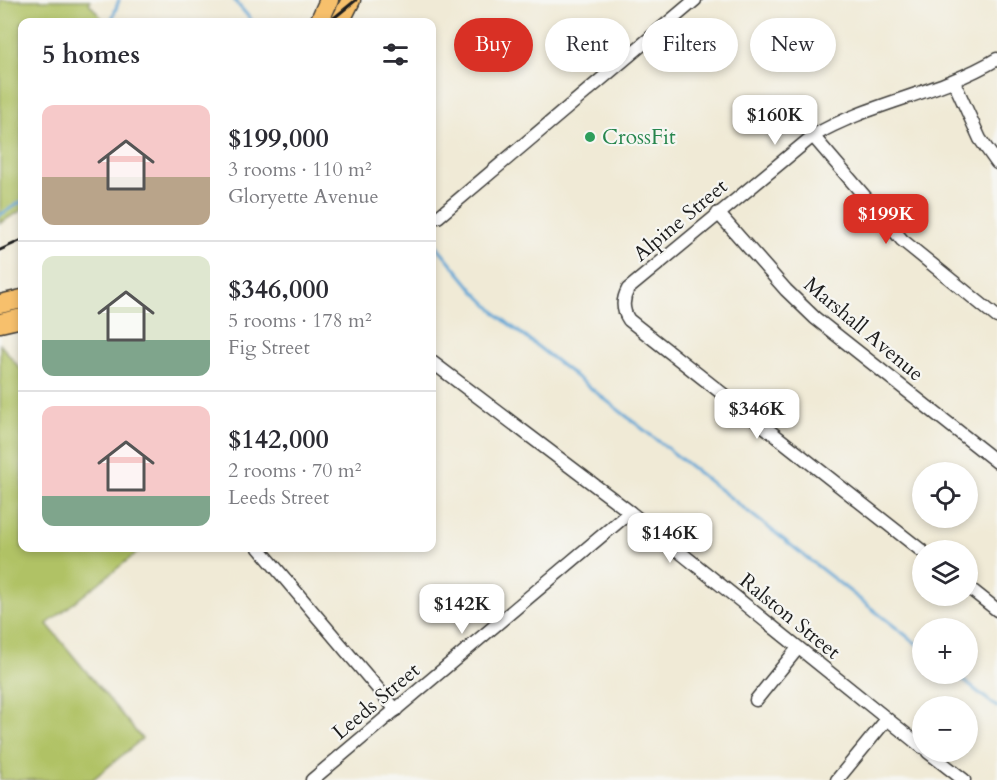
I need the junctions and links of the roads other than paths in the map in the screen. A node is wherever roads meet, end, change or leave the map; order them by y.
1 (329, 0) edge
2 (351, 0) edge
3 (695, 0) edge
4 (321, 18) edge
5 (342, 18) edge
6 (997, 59) edge
7 (954, 82) junction
8 (813, 136) junction
9 (997, 163) edge
10 (718, 213) junction
11 (438, 217) dead end
12 (18, 300) edge
13 (0, 304) edge
14 (997, 316) edge
15 (18, 319) edge
16 (0, 323) edge
17 (436, 365) edge
18 (997, 462) edge
19 (630, 512) junction
20 (912, 543) edge
21 (262, 552) edge
22 (978, 595) edge
23 (997, 610) edge
24 (798, 648) junction
25 (756, 700) dead end
26 (396, 710) junction
27 (887, 719) junction
28 (912, 739) edge
29 (941, 762) edge
30 (312, 780) edge
31 (837, 780) edge
32 (964, 780) edge

1 - 4 main road
2 - 5 main road
3 - 11 street
6 - 7 street, Alpine Street
7 - 8 street, Alpine Street
7 - 9 street
8 - 10 street, Alpine Street
8 - 14 street
10 - 18 street, Marshall Avenue
10 - 20 street, Alpine Street
12 - 13 main road
15 - 16 main road
17 - 19 street, Ralston Street
19 - 24 street, Ralston Street
19 - 26 street, Leeds Street
21 - 26 street
22 - 23 street
24 - 25 street
24 - 27 street, Ralston Street
26 - 30 street, Leeds Street
27 - 28 street, Ralston Street
27 - 31 street
29 - 32 street

